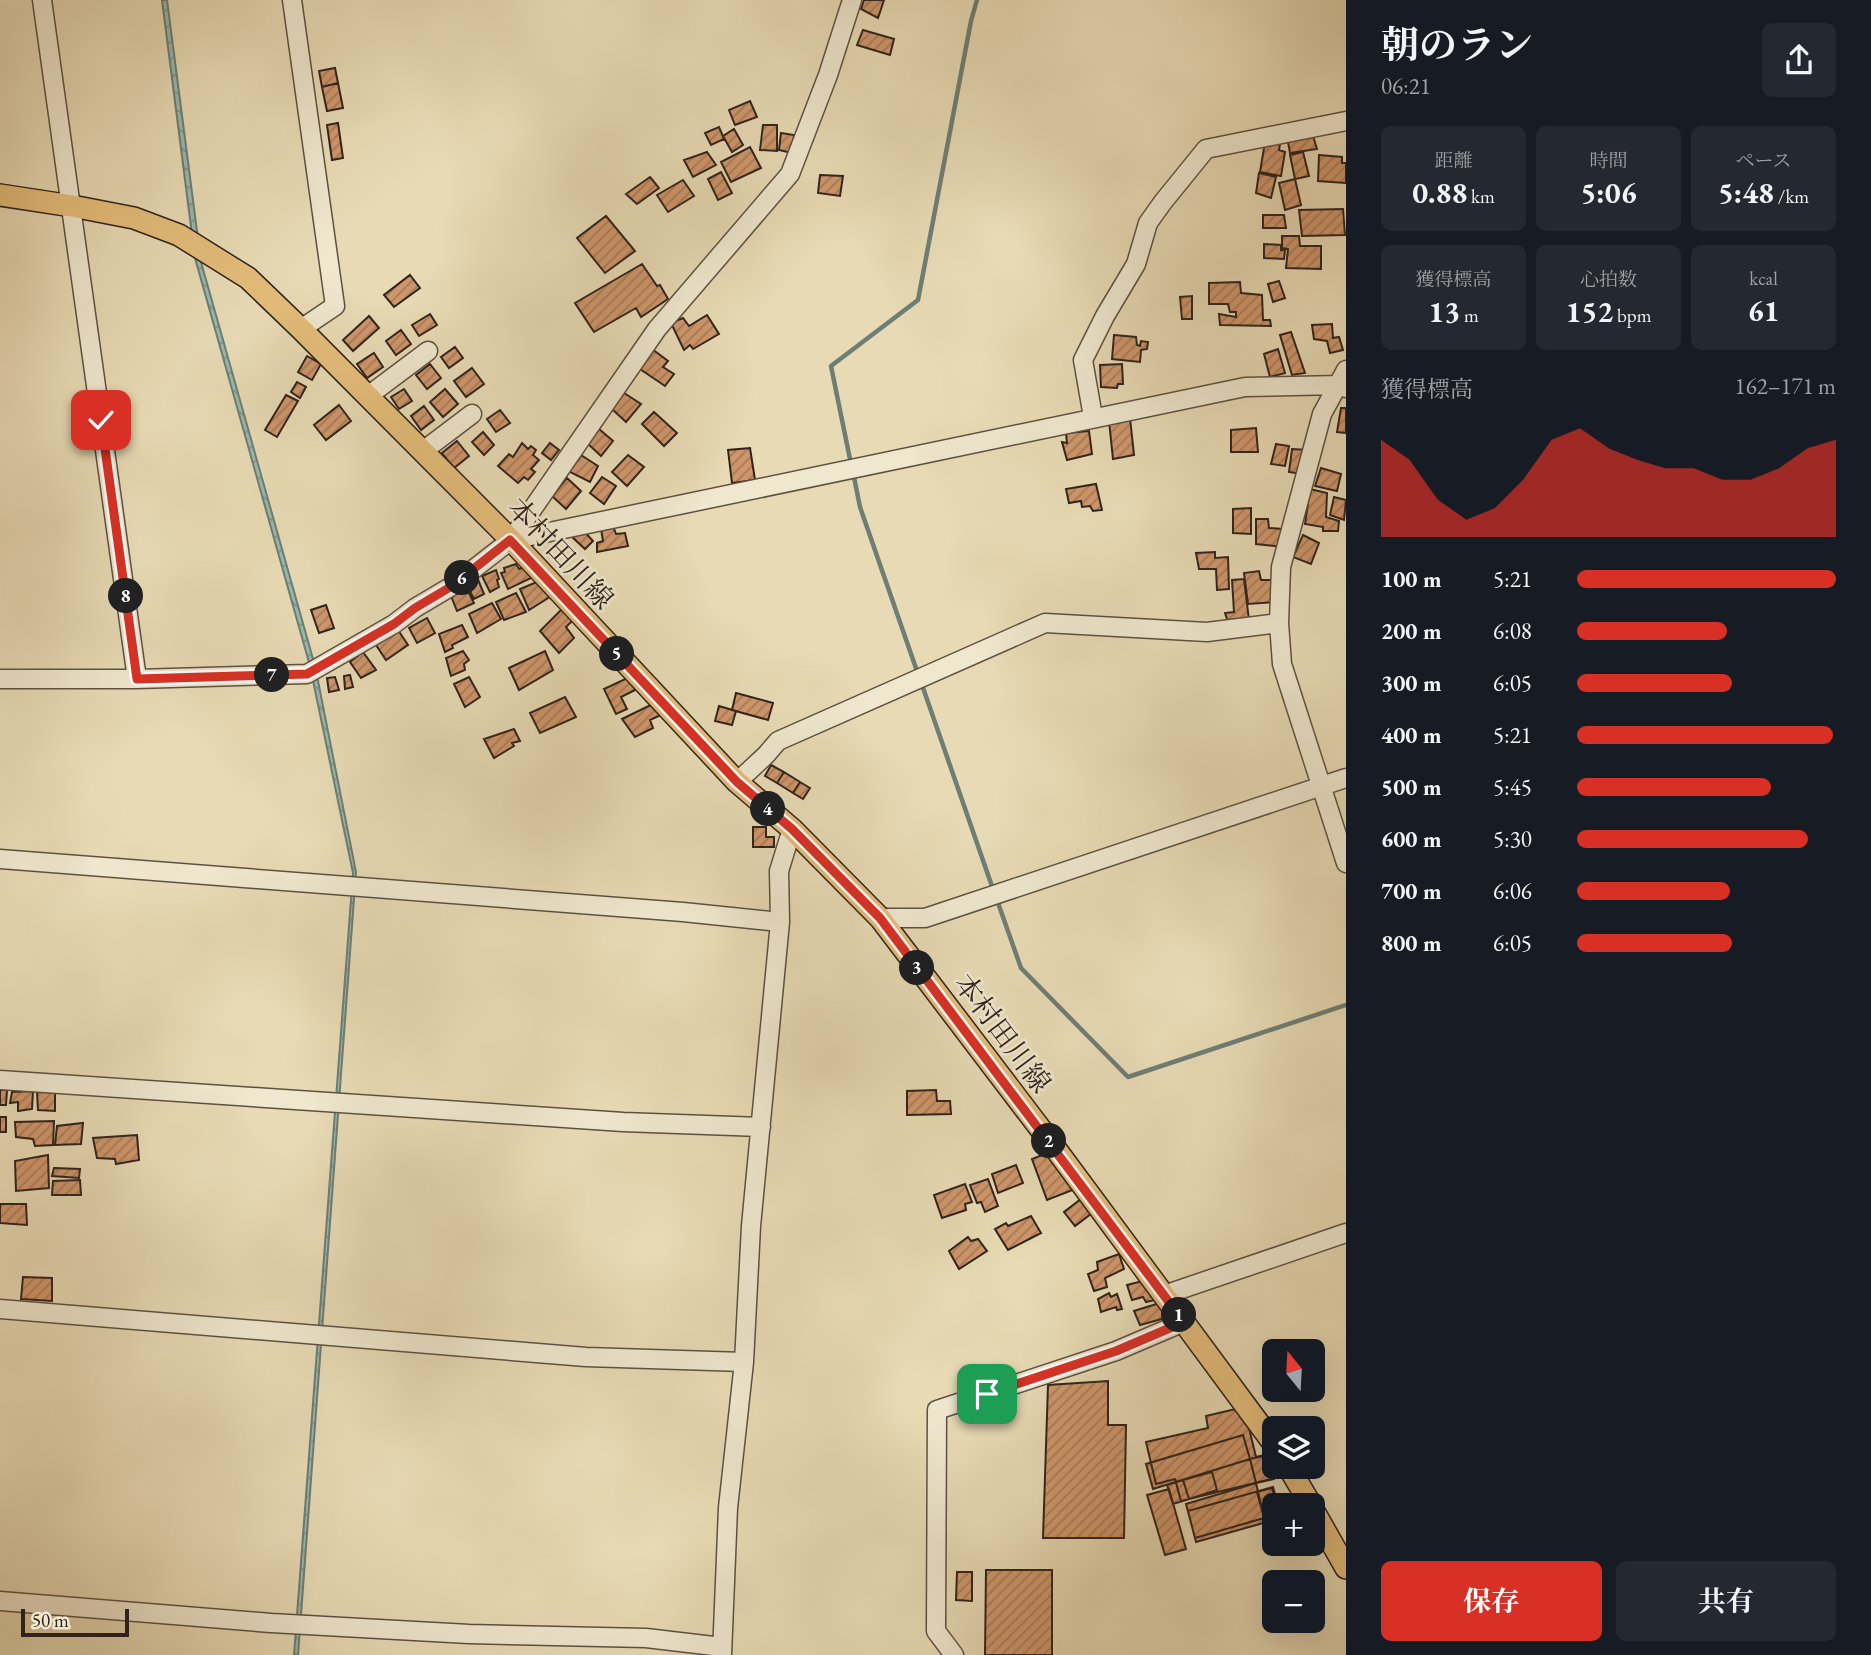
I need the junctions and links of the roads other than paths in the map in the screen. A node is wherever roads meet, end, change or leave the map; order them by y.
1 (42, 0) edge
2 (292, 0) edge
3 (852, 0) edge
4 (1346, 121) edge
5 (0, 195) edge
6 (72, 206) junction
7 (301, 329) junction
8 (428, 351) dead end
9 (1344, 381) edge
10 (368, 396) junction
11 (472, 414) dead end
12 (1093, 417) junction
13 (423, 451) junction
14 (510, 540) junction
15 (1279, 623) junction
16 (0, 679) edge
17 (137, 679) junction
18 (1346, 778) edge
19 (737, 782) junction
20 (1320, 786) junction
21 (792, 829) junction
22 (0, 859) edge
23 (1346, 863) edge
24 (880, 918) junction
25 (780, 922) junction
26 (0, 1080) edge
27 (761, 1127) junction
28 (1346, 1233) edge
29 (1164, 1294) junction
30 (0, 1309) edge
31 (1184, 1322) junction
32 (744, 1363) junction
33 (1262, 1428) edge
34 (1325, 1530) edge
35 (1346, 1568) edge
36 (0, 1601) edge
37 (722, 1651) edge
38 (954, 1655) edge

1 - 6 street
2 - 7 street
3 - 14 street
4 - 12 street
5 - 6 main road, 本村田川線
6 - 7 main road, 本村田川線
6 - 17 street
7 - 10 main road, 本村田川線
8 - 10 street
9 - 12 street
9 - 15 street
10 - 13 main road, 本村田川線
11 - 13 street
12 - 14 street
13 - 14 main road, 本村田川線
14 - 17 street
14 - 19 main road, 本村田川線
15 - 19 street
15 - 20 street
16 - 17 street
18 - 20 street
19 - 21 main road, 本村田川線
20 - 23 street
20 - 24 street
21 - 24 main road, 本村田川線
21 - 25 street
22 - 25 street
24 - 29 main road, 本村田川線
25 - 27 street
26 - 27 street
27 - 32 street
28 - 29 street
29 - 31 main road, 本村田川線
30 - 32 street
31 - 33 main road, 本村田川線
31 - 38 street
32 - 37 street
34 - 35 main road
36 - 37 street

